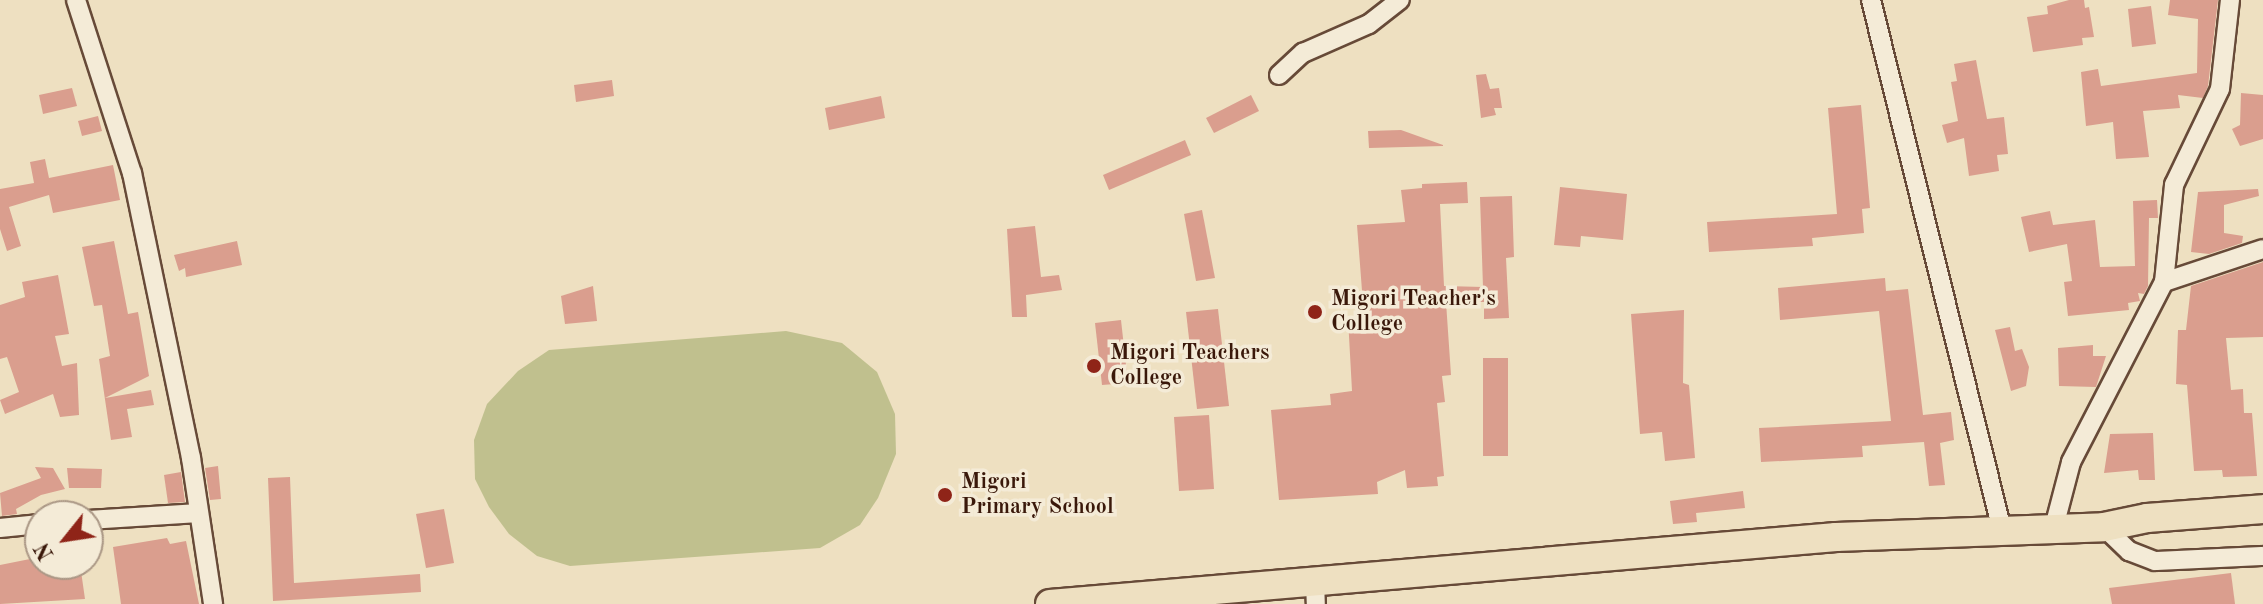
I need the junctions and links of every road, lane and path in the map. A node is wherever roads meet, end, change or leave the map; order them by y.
1 (76, 0) edge
2 (1400, 0) edge
3 (1871, 0) edge
4 (2230, 0) edge
5 (1279, 75) dead end
6 (2263, 249) edge
7 (2164, 282) junction
8 (2263, 509) edge
9 (199, 513) junction
10 (104, 519) edge
11 (24, 526) edge
12 (2054, 527) junction
13 (2104, 527) junction
14 (0, 528) edge
15 (2002, 530) junction
16 (2263, 556) edge
17 (1316, 593) edge
18 (213, 604) edge
19 (1050, 604) edge

1 - 9 street
2 - 5 street
3 - 15 street
4 - 7 street
6 - 7 street
7 - 12 street
8 - 13 highway
9 - 10 street
9 - 18 street
11 - 14 street
12 - 13 highway
12 - 15 highway
13 - 16 street
15 - 17 highway
17 - 19 highway

